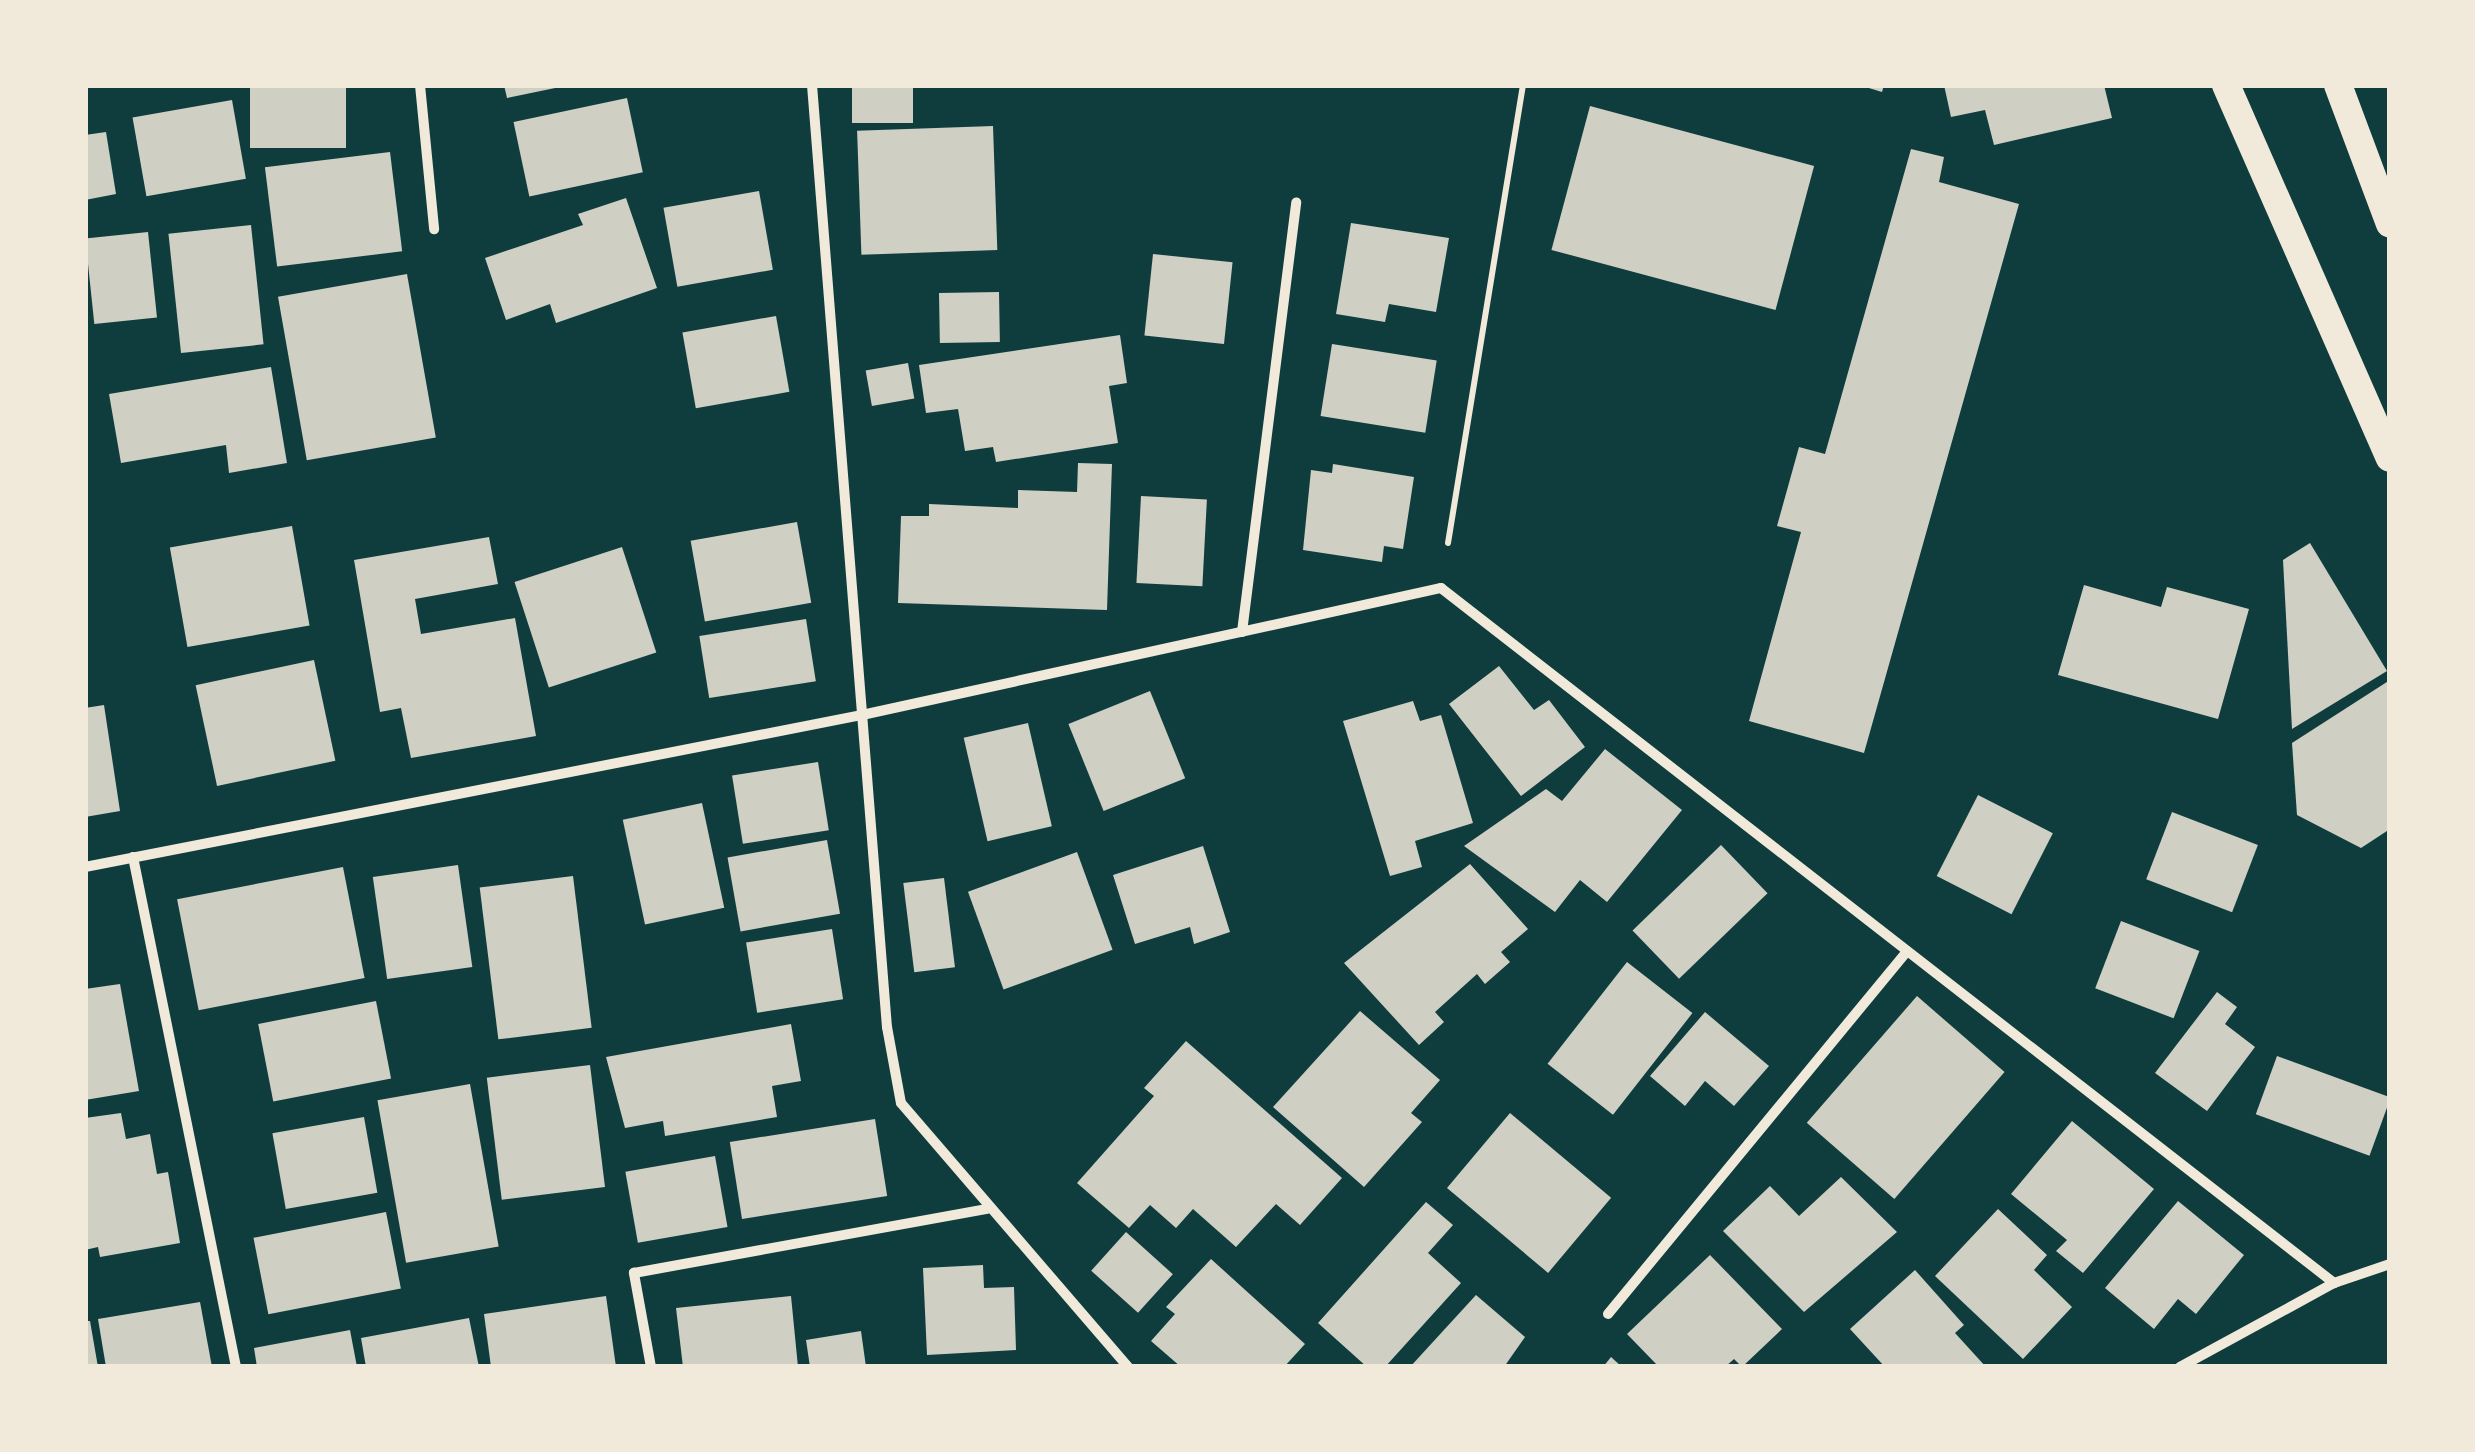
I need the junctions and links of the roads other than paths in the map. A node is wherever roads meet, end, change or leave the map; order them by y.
1 (420, 85) edge
2 (812, 85) edge
3 (2226, 85) edge
4 (2338, 85) edge
5 (1296, 202) dead end
6 (2390, 224) edge
7 (434, 230) dead end
8 (2390, 458) edge
9 (1242, 632) junction
10 (862, 714) junction
11 (133, 857) junction
12 (85, 867) edge
13 (1907, 951) junction
14 (988, 1209) junction
15 (2390, 1264) edge
16 (2334, 1282) junction
17 (1608, 1314) dead end
18 (236, 1367) edge
19 (651, 1367) edge
20 (1128, 1367) edge
21 (2180, 1367) edge

1 - 7 street
2 - 10 street
3 - 8 highway
4 - 6 highway
5 - 9 street
9 - 10 street
9 - 13 street
10 - 11 street
10 - 14 street
11 - 12 street
11 - 18 street
13 - 16 street
13 - 17 street
14 - 19 street
14 - 20 street
15 - 16 street
16 - 21 street

